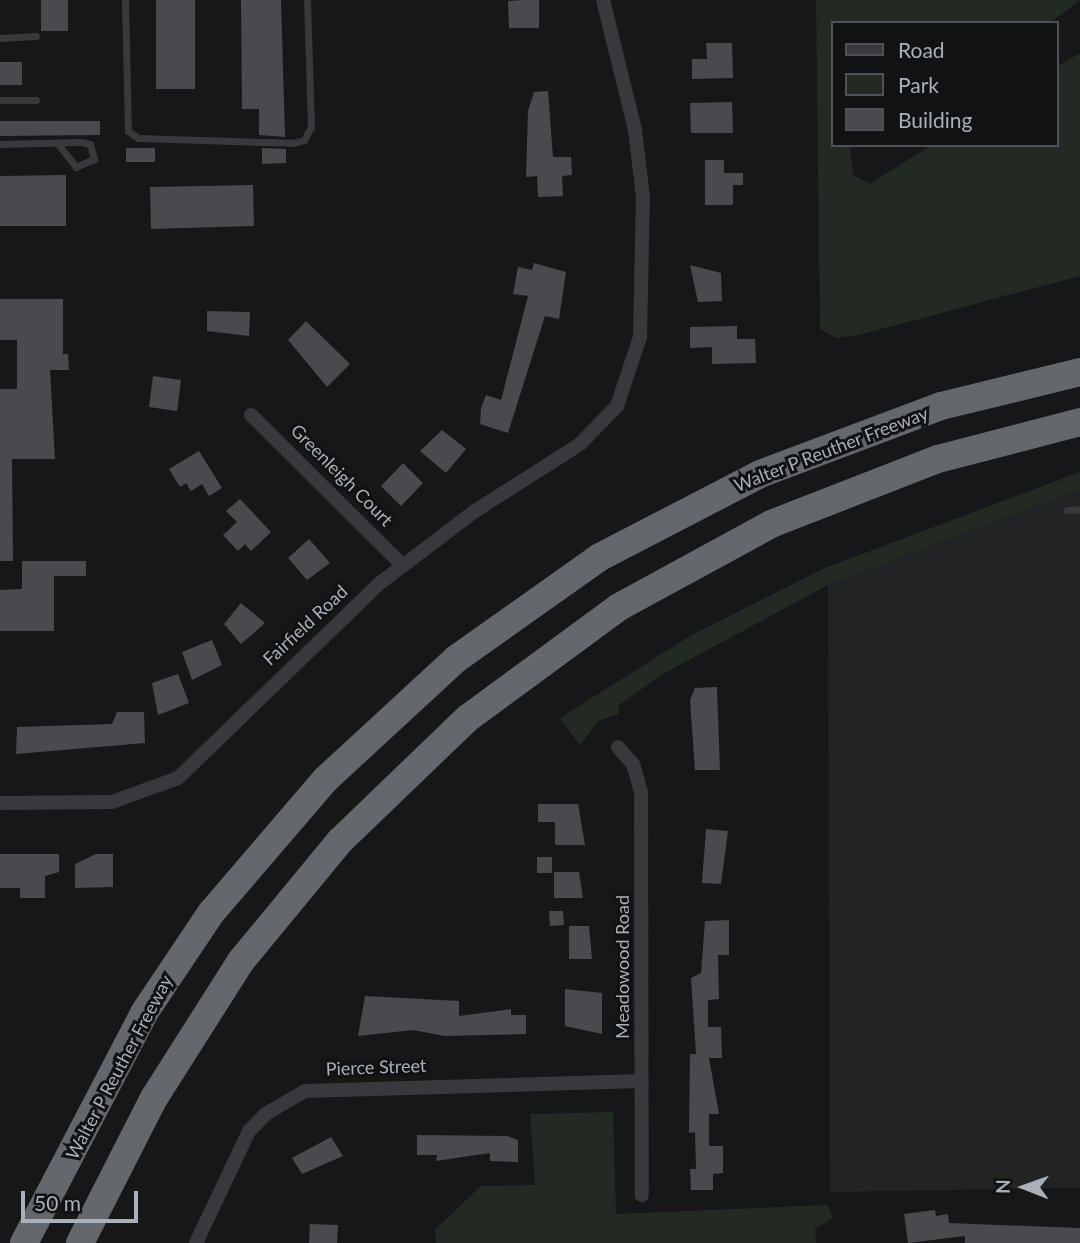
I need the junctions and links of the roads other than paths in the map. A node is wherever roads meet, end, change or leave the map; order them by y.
1 (125, 0) edge
2 (307, 0) edge
3 (603, 0) edge
4 (36, 36) dead end
5 (0, 38) edge
6 (0, 100) edge
7 (36, 100) dead end
8 (57, 143) junction
9 (0, 144) edge
10 (1080, 372) edge
11 (251, 415) dead end
12 (1080, 422) edge
13 (1080, 509) edge
14 (1067, 510) dead end
15 (402, 565) junction
16 (618, 747) dead end
17 (0, 803) edge
18 (642, 1081) junction
19 (642, 1195) dead end
20 (31, 1234) edge
21 (80, 1243) edge
22 (196, 1243) edge

1 - 2 lane
3 - 15 street, Fairfield Road
4 - 5 lane
6 - 7 lane
8 - 8 lane
8 - 9 lane
10 - 20 highway, Walter P Reuther Freeway
11 - 15 street, Greenleigh Court
12 - 21 highway
13 - 14 lane
15 - 17 street, Fairfield Road
16 - 18 street, Meadowood Road
18 - 19 street, Meadowood Road
18 - 22 street, Pierce Street

